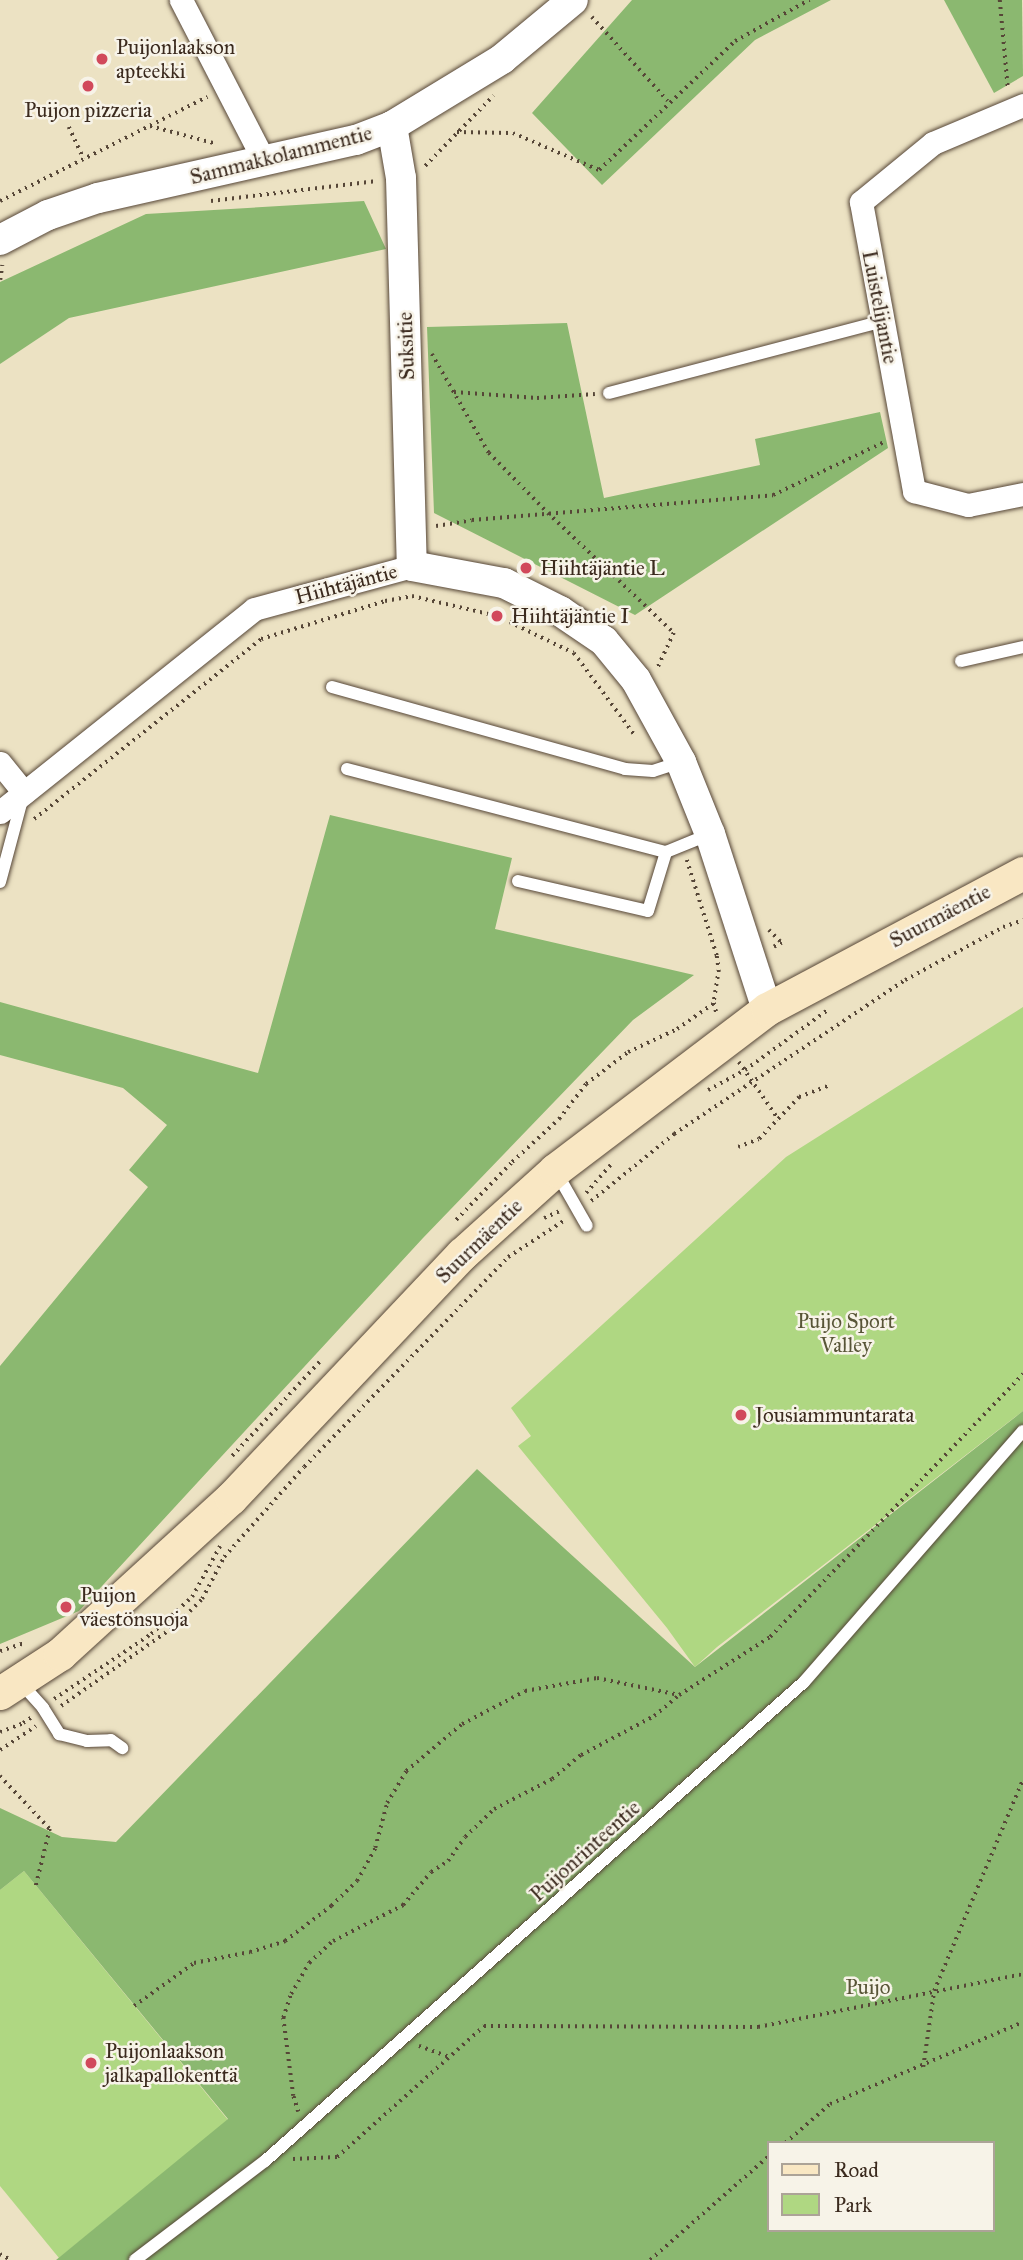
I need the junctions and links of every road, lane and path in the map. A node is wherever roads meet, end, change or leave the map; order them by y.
1 (181, 0) edge
2 (809, 0) edge
3 (1000, 0) edge
4 (580, 6) edge
5 (200, 101) dead end
6 (668, 101) junction
7 (1017, 108) edge
8 (150, 126) junction
9 (392, 126) junction
10 (69, 127) dead end
11 (457, 132) dead end
12 (220, 145) dead end
13 (84, 159) junction
14 (264, 161) junction
15 (0, 201) edge
16 (1, 251) edge
17 (0, 280) edge
18 (883, 321) junction
19 (427, 346) dead end
20 (454, 392) junction
21 (609, 393) joint
22 (904, 433) junction
23 (1023, 494) edge
24 (548, 513) junction
25 (427, 527) dead end
26 (412, 566) junction
27 (1023, 648) edge
28 (961, 661) dead end
29 (652, 679) dead end
30 (332, 687) dead end
31 (0, 763) edge
32 (667, 766) junction
33 (347, 769) dead end
34 (24, 793) junction
35 (0, 812) edge
36 (710, 834) junction
37 (12, 837) junction
38 (682, 843) junction
39 (666, 852) junction
40 (1023, 873) edge
41 (518, 881) dead end
42 (0, 882) edge
43 (1023, 920) edge
44 (834, 1005) dead end
45 (767, 1009) junction
46 (723, 1040) junction
47 (745, 1070) junction
48 (752, 1082) junction
49 (830, 1085) dead end
50 (697, 1097) dead end
51 (779, 1120) junction
52 (738, 1147) dead end
53 (615, 1159) dead end
54 (555, 1170) junction
55 (576, 1207) junction
56 (532, 1221) dead end
57 (587, 1226) dead end
58 (1023, 1374) edge
59 (1023, 1431) edge
60 (223, 1542) dead end
61 (9, 1687) edge
62 (679, 1695) junction
63 (45, 1712) junction
64 (0, 1731) edge
65 (122, 1748) dead end
66 (0, 1750) edge
67 (0, 1776) edge
68 (1023, 1779) edge
69 (36, 1886) dead end
70 (1023, 1974) edge
71 (934, 1991) junction
72 (134, 2006) dead end
73 (1023, 2022) edge
74 (402, 2040) junction
75 (449, 2057) junction
76 (923, 2067) junction
77 (303, 2127) junction
78 (787, 2141) edge
79 (768, 2157) edge
80 (265, 2161) junction
81 (0, 2254) edge
82 (11, 2260) edge
83 (135, 2260) edge
84 (650, 2260) edge

1 - 14 street
2 - 6 path
3 - 7 path
4 - 6 path
4 - 9 street, Sammakkolammentie
5 - 8 path
6 - 11 path
7 - 18 street, Luistelijantie
8 - 12 path
8 - 13 path
9 - 14 street, Sammakkolammentie
9 - 26 street, Suksitie
10 - 13 path
13 - 15 path
14 - 16 street, Sammakkolammentie
16 - 17 path
18 - 21 lane
18 - 22 street, Luistelijantie
19 - 20 path
20 - 21 path
20 - 24 path
22 - 23 street, Luistelijantie
22 - 24 path
24 - 25 path
24 - 29 path
26 - 32 street, Hiihtäjäntie
26 - 34 street, Hiihtäjäntie
27 - 28 lane
30 - 32 lane
31 - 34 street
32 - 36 street, Hiihtäjäntie
32 - 37 path
33 - 39 lane
34 - 35 street, Hiihtäjäntie
34 - 37 lane
36 - 38 lane
36 - 45 street, Hiihtäjäntie
37 - 42 lane
38 - 39 lane
38 - 46 path
39 - 41 lane
40 - 45 main road, Suurmäentie
43 - 48 path
44 - 47 path
45 - 46 main road, Suurmäentie
46 - 47 path
46 - 54 main road, Suurmäentie
47 - 48 path
47 - 50 path
48 - 51 path
48 - 55 path
49 - 51 path
51 - 52 path
53 - 55 path
54 - 55 lane
54 - 61 main road, Suurmäentie
55 - 56 path
55 - 57 lane
55 - 63 path
58 - 62 path
59 - 74 lane, Puijonrinteentie
60 - 63 path
61 - 63 lane
62 - 72 path
62 - 77 path
63 - 64 path
63 - 65 lane
63 - 66 path
67 - 69 path
68 - 71 path
70 - 71 path
71 - 75 path
71 - 76 path
73 - 76 path
74 - 75 path
74 - 77 lane, Puijonrinteentie
75 - 80 path
76 - 78 path
77 - 80 lane, Puijonrinteentie
79 - 84 path
80 - 83 lane, Puijonrinteentie
81 - 82 path

